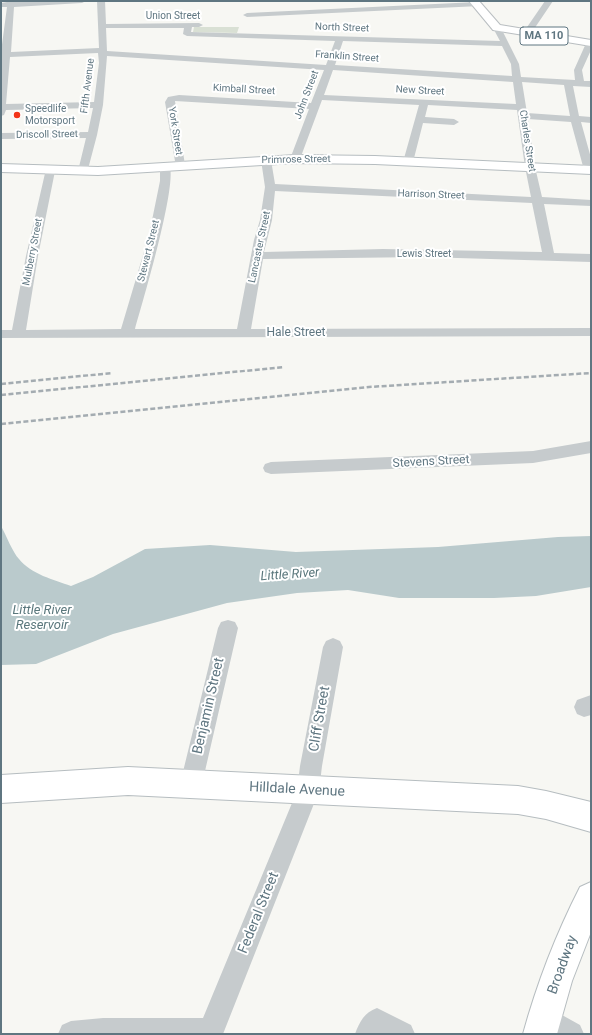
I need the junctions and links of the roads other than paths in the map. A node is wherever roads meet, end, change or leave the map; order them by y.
1 (82, 1) edge
2 (101, 1) edge
3 (549, 1) edge
4 (475, 2) edge
5 (11, 3) edge
6 (1, 6) edge
7 (247, 6) dead end
8 (247, 15) junction
9 (209, 25) dead end
10 (101, 26) junction
11 (188, 26) junction
12 (497, 28) junction
13 (527, 33) junction
14 (243, 35) junction
15 (340, 39) junction
16 (591, 42) edge
17 (505, 44) junction
18 (102, 52) junction
19 (4, 55) edge
20 (330, 67) junction
21 (517, 79) junction
22 (568, 83) junction
23 (580, 84) junction
24 (591, 84) edge
25 (174, 98) joint
26 (315, 101) junction
27 (424, 103) junction
28 (98, 105) junction
29 (1, 110) edge
30 (522, 111) junction
31 (575, 119) junction
32 (419, 120) junction
33 (591, 120) edge
34 (454, 122) dead end
35 (92, 134) junction
36 (1, 136) edge
37 (295, 159) junction
38 (266, 160) junction
39 (408, 162) junction
40 (165, 166) junction
41 (180, 166) junction
42 (530, 167) junction
43 (1, 168) edge
44 (590, 170) edge
45 (50, 171) junction
46 (83, 171) junction
47 (270, 187) junction
48 (537, 200) junction
49 (591, 203) edge
50 (257, 256) junction
51 (549, 256) junction
52 (591, 258) edge
53 (591, 332) edge
54 (127, 333) junction
55 (243, 333) junction
56 (1, 334) edge
57 (18, 334) junction
58 (591, 447) edge
59 (271, 468) dead end
60 (228, 628) dead end
61 (333, 647) dead end
62 (191, 784) junction
63 (1, 789) edge
64 (308, 791) junction
65 (591, 817) edge
66 (591, 898) edge
67 (542, 1026) edge
68 (372, 1028) edge
69 (211, 1032) edge
70 (71, 1034) edge
71 (402, 1034) edge
72 (571, 1034) edge

1 - 5 street
2 - 10 street, Fifth Avenue
3 - 13 street
4 - 8 street
4 - 12 main road
5 - 6 street
5 - 19 street
7 - 8 street
8 - 14 street
9 - 11 street, Union Street
10 - 11 street, Union Street
10 - 18 street, Fifth Avenue
11 - 14 street, North Street
12 - 13 main road, MA 110
12 - 17 street, Charles Street
13 - 16 main road, MA 110
14 - 15 street, North Street
15 - 17 street, North Street
15 - 20 street, John Street
16 - 23 street
17 - 21 street, Charles Street
18 - 19 street, Franklin Street
18 - 20 street, Franklin Street
18 - 28 street, Fifth Avenue
19 - 29 street
20 - 21 street, Franklin Street
20 - 26 street, John Street
21 - 22 street, Franklin Street
21 - 30 street, Charles Street
22 - 23 street, Franklin Street
22 - 31 street
23 - 24 street, Franklin Street
25 - 26 street, Kimball Street
25 - 41 street, York Street
26 - 27 street, New Street
26 - 37 street, John Street
27 - 30 street, New Street
27 - 32 street
28 - 29 street
28 - 35 street, Fifth Avenue
30 - 31 street, New Street
30 - 42 street, Charles Street
31 - 33 street, New Street
31 - 44 street
32 - 34 street
32 - 39 street
35 - 36 street, Driscoll Street
35 - 46 street, Fifth Avenue
37 - 38 main road, Primrose Street
37 - 39 main road, Primrose Street
38 - 41 main road, Primrose Street
38 - 47 street, Lancaster Street
39 - 42 main road, Primrose Street
40 - 41 main road, Primrose Street
40 - 46 main road, Primrose Street
40 - 54 street, Stewart Street
42 - 44 main road, Primrose Street
42 - 48 street, Charles Street
43 - 45 main road, Primrose Street
45 - 46 main road, Primrose Street
45 - 57 street, Mulberry Street
47 - 48 street, Harrison Street
47 - 50 street, Lancaster Street
48 - 49 street, Harrison Street
48 - 51 street, Charles Street
50 - 51 street, Lewis Street
50 - 55 street, Lancaster Street
51 - 52 street, Lewis Street
53 - 55 street, Hale Street
54 - 55 street, Hale Street
54 - 57 street, Hale Street
56 - 57 street, Hale Street
58 - 59 street, Stevens Street
60 - 62 street, Benjamin Street
61 - 64 street, Cliff Street
62 - 63 main road, Hilldale Avenue
62 - 64 main road, Hilldale Avenue
64 - 65 main road, Hilldale Avenue
64 - 69 street, Federal Street
66 - 67 main road, Broadway
67 - 72 street
68 - 71 street
69 - 70 street

